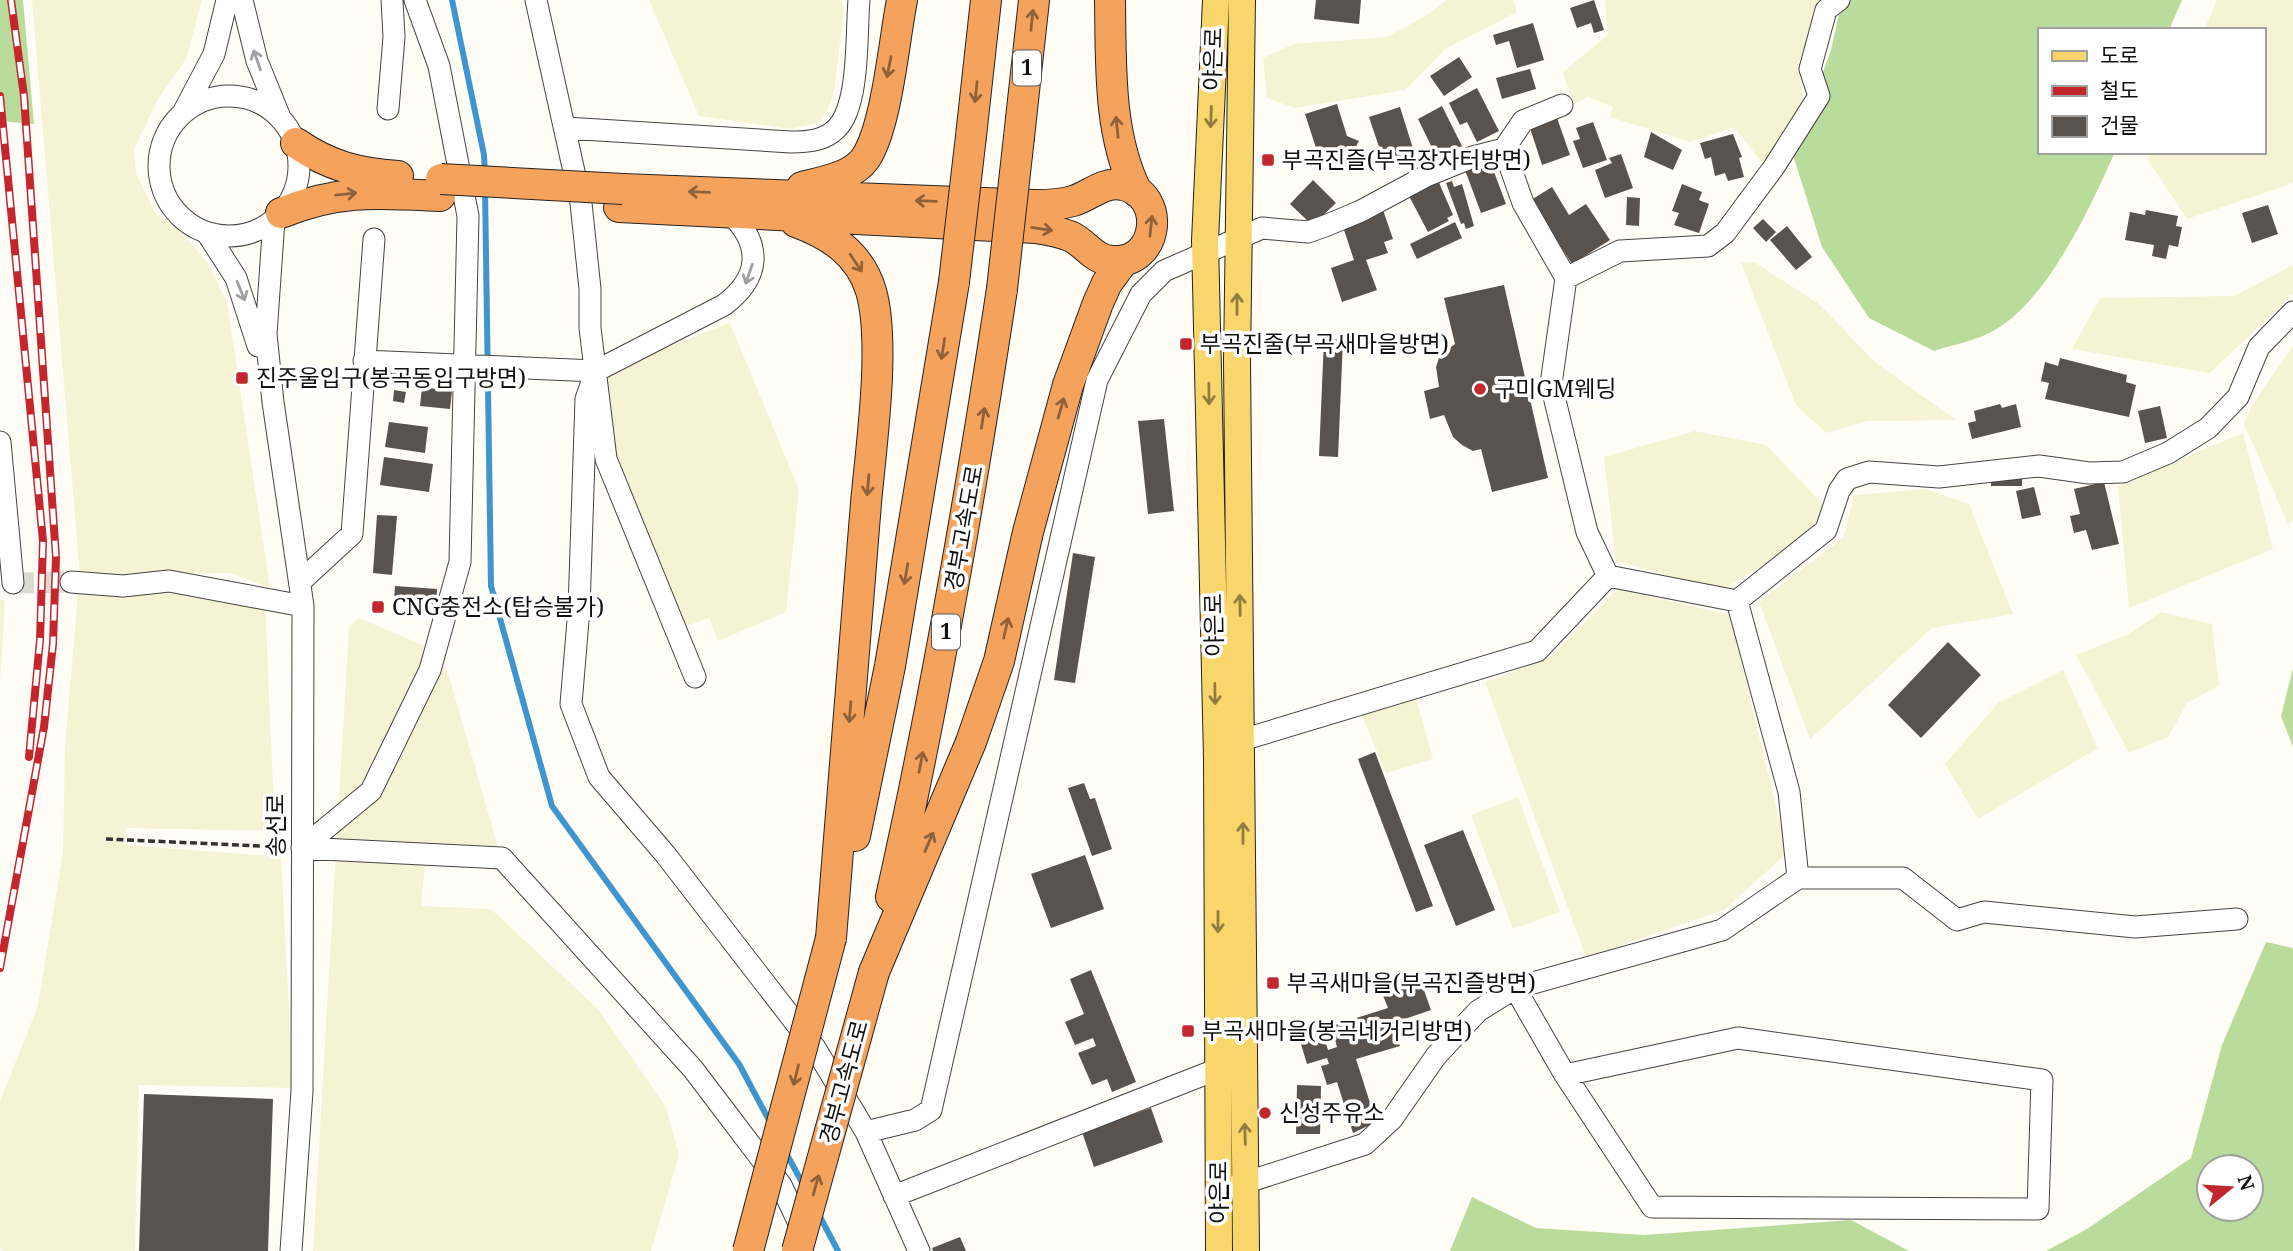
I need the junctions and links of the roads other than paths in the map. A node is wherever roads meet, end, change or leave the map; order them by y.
1 (227, 0) edge
2 (242, 0) edge
3 (392, 0) edge
4 (415, 0) edge
5 (536, 0) edge
6 (859, 0) edge
7 (902, 0) edge
8 (986, 0) edge
9 (1034, 0) edge
10 (1110, 0) edge
11 (1216, 0) edge
12 (1242, 0) edge
13 (1839, 0) edge
14 (1562, 105) dead end
15 (388, 109) dead end
16 (183, 112) junction
17 (280, 117) junction
18 (566, 128) junction
19 (296, 143) junction
20 (1504, 149) junction
21 (440, 187) junction
22 (1137, 192) junction
23 (1090, 194) junction
24 (621, 198) junction
25 (769, 205) junction
26 (730, 214) junction
27 (278, 217) junction
28 (207, 233) junction
29 (374, 239) dead end
30 (1238, 240) junction
31 (1084, 245) junction
32 (1206, 255) junction
33 (1124, 260) junction
34 (1566, 278) junction
35 (2293, 312) edge
36 (365, 361) junction
37 (467, 366) junction
38 (596, 371) junction
39 (273, 402) junction
40 (0, 442) edge
41 (1608, 576) junction
42 (301, 581) junction
43 (71, 582) tunnel mouth
44 (13, 583) dead end
45 (1737, 601) junction
46 (303, 607) junction
47 (695, 677) dead end
48 (1242, 740) junction
49 (302, 848) junction
50 (1798, 878) junction
51 (2237, 919) dead end
52 (831, 938) junction
53 (874, 972) junction
54 (1516, 988) junction
55 (1218, 1069) junction
56 (1565, 1074) junction
57 (866, 1132) junction
58 (1247, 1183) junction
59 (1219, 1191) junction
60 (894, 1196) junction
61 (292, 1251) edge
62 (748, 1251) edge
63 (797, 1251) edge
64 (812, 1251) edge
65 (919, 1251) edge
66 (1219, 1251) edge
67 (1246, 1251) edge

1 - 16 street
17 -> 2 street
3 - 15 street
4 - 37 street
5 - 18 street
6 - 18 street
7 -> 25 highway
8 -> 52 highway, 경부고속도로 / 1, bridge
53 -> 9 highway, 경부고속도로 / 1, bridge
22 -> 10 highway
11 -> 32 main road, 야은로
12 - 30 main road, 야은로
13 - 34 street
14 - 20 street
16 - 17 street
16 - 28 street
17 - 19 street
18 - 38 street
19 - 21 highway
19 - 27 street
20 - 30 street
20 - 34 street
21 - 24 highway, bridge
27 -> 21 highway
22 - 23 highway
33 -> 22 highway
23 -> 25 highway
23 - 31 street
25 -> 24 highway
24 - 26 highway
25 - 26 highway
25 -> 31 highway
25 -> 52 highway
26 -> 38 street
27 - 28 street
27 - 39 street
28 -> 39 street
29 - 36 street
30 - 32 street
48 -> 30 main road, 야은로
31 - 33 highway
32 -> 55 main road, 야은로
32 - 57 street
53 -> 33 highway
34 - 41 street
35 - 45 street
36 - 37 street
36 - 42 street
37 - 38 street
37 - 49 street
38 - 47 street
38 - 57 street
39 - 42 street, 송선로
40 - 44 street
41 - 45 street
41 - 48 street
42 - 46 street, 송선로
43 - 46 street
45 - 50 street
46 - 49 street, 송선로
58 -> 48 main road, 야은로
49 - 61 street, 송선로
49 - 64 street
50 - 51 street
50 - 54 street
52 -> 62 highway, 경부고속도로 / 1, bridge
63 -> 53 highway, 경부고속도로 / 1, bridge
54 - 56 street
54 - 58 street
55 - 59 main road, 야은로
55 - 60 street
56 - 56 street
57 - 60 street
58 - 59 street
58 - 67 main road, 야은로
59 - 66 main road, 야은로
60 - 65 street

